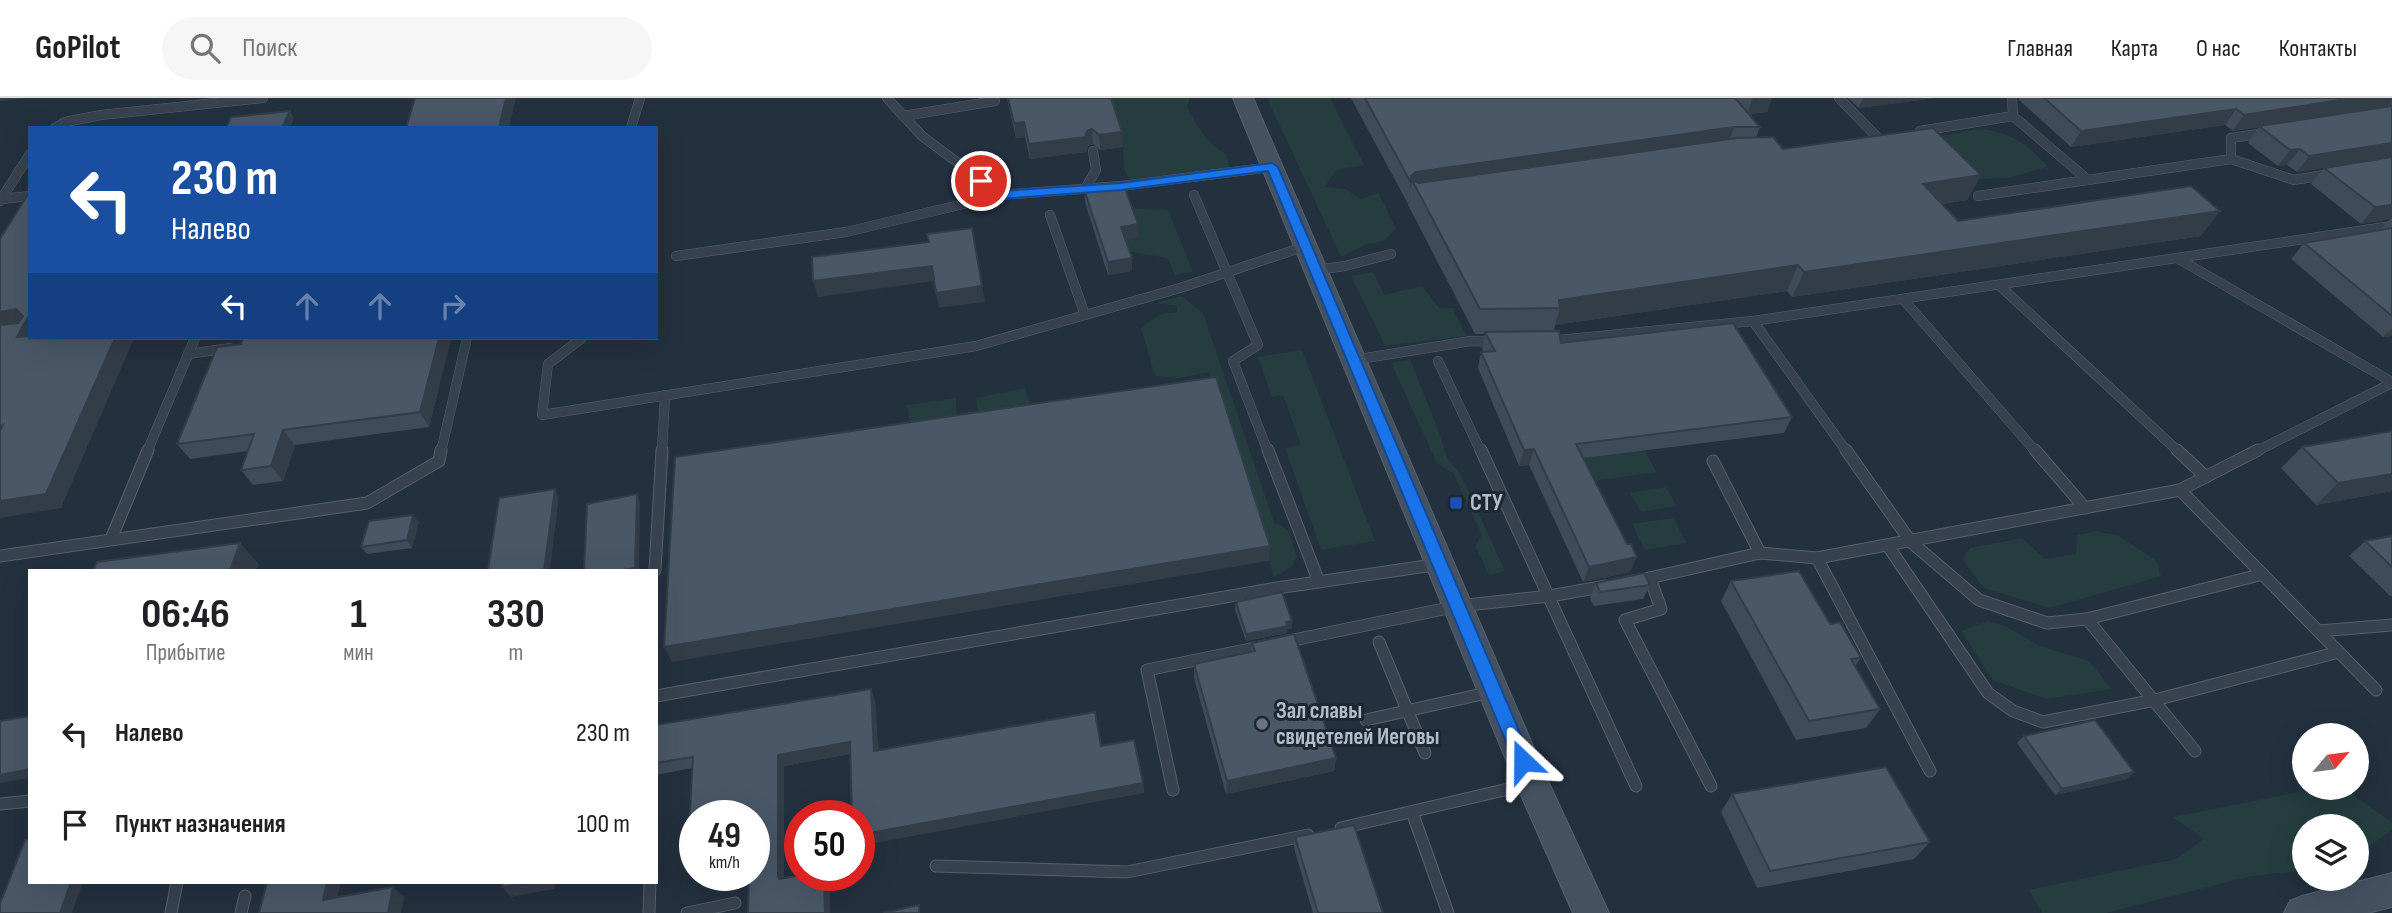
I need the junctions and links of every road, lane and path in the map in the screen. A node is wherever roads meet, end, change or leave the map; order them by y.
1 (263, 98) edge
2 (640, 98) edge
3 (887, 98) edge
4 (1243, 98) edge
5 (1839, 98) edge
6 (2012, 98) edge
7 (2386, 98) edge
8 (995, 101) dead end
9 (2392, 102) edge
10 (903, 116) junction
11 (2013, 116) junction
12 (58, 126) edge
13 (632, 126) edge
14 (2272, 132) edge
15 (1905, 133) edge
16 (1892, 135) edge
17 (1878, 138) junction
18 (1865, 140) edge
19 (1093, 151) dead end
20 (28, 157) edge
21 (2231, 159) junction
22 (1272, 167) junction
23 (2343, 172) edge
24 (2088, 180) junction
25 (1085, 189) junction
26 (1000, 195) junction
27 (1194, 195) dead end
28 (28, 196) edge
29 (1978, 197) edge
30 (1, 200) edge
31 (1050, 215) dead end
32 (2392, 226) edge
33 (1391, 254) dead end
34 (676, 256) dead end
35 (1310, 258) junction
36 (2177, 258) junction
37 (1227, 272) junction
38 (2000, 285) junction
39 (1903, 299) junction
40 (1085, 315) junction
41 (1753, 321) junction
42 (194, 340) edge
43 (467, 340) edge
44 (579, 340) edge
45 (1539, 341) edge
46 (1507, 342) edge
47 (239, 347) edge
48 (188, 354) junction
49 (1353, 360) junction
50 (1438, 361) dead end
51 (2392, 382) edge
52 (665, 395) junction
53 (1713, 461) dead end
54 (2206, 477) junction
55 (2180, 490) junction
56 (2085, 508) junction
57 (111, 540) junction
58 (1911, 542) junction
59 (1888, 547) junction
60 (1760, 553) junction
61 (0, 555) edge
62 (1817, 558) junction
63 (1440, 564) junction
64 (655, 569) edge
65 (2263, 574) junction
66 (1650, 578) junction
67 (1319, 582) junction
68 (1550, 596) junction
69 (1458, 606) junction
70 (2087, 619) junction
71 (2392, 625) edge
72 (2319, 631) junction
73 (1379, 642) dead end
74 (2339, 652) junction
75 (2376, 690) dead end
76 (1494, 691) junction
77 (658, 696) edge
78 (2155, 700) junction
79 (1408, 711) junction
80 (1366, 720) dead end
81 (2196, 751) dead end
82 (1425, 753) dead end
83 (1930, 771) dead end
84 (1533, 784) junction
85 (1636, 786) dead end
86 (1711, 786) dead end
87 (1173, 790) dead end
88 (28, 802) edge
89 (2, 808) edge
90 (1412, 812) junction
91 (936, 866) dead end
92 (177, 884) edge
93 (650, 884) edge
94 (2392, 890) edge
95 (245, 896) dead end
96 (735, 903) dead end
97 (2363, 906) edge
98 (171, 913) edge
99 (241, 913) edge
100 (649, 913) edge
101 (687, 913) edge
102 (1448, 913) edge
103 (1591, 913) edge
104 (2301, 913) edge

1 - 12 lane
2 - 13 lane
3 - 10 lane
4 - 22 main road
5 - 17 lane
6 - 11 lane
7 - 9 lane
8 - 10 lane
10 - 26 lane
11 - 15 lane
11 - 24 lane
14 - 21 lane
16 - 17 lane
17 - 18 lane
19 - 25 lane
20 - 30 lane
21 - 23 lane
21 - 24 lane
22 - 25 lane
22 - 35 main road
24 - 29 lane
25 - 26 lane
26 - 34 lane
27 - 37 lane
28 - 30 lane
31 - 40 lane
32 - 36 lane
33 - 35 lane
35 - 37 lane
35 - 49 main road
36 - 38 lane
36 - 51 lane
37 - 40 lane
37 - 67 lane
38 - 39 lane
38 - 54 lane
39 - 41 lane
39 - 56 lane
40 - 52 lane
41 - 45 lane
41 - 58 lane
42 - 48 lane
43 - 57 lane
44 - 52 lane
46 - 49 lane
47 - 48 lane
48 - 57 lane
49 - 63 main road
50 - 68 lane
51 - 54 lane
52 - 64 lane
53 - 60 lane
54 - 55 lane
55 - 56 lane
55 - 65 lane
56 - 58 lane
57 - 61 lane
58 - 59 lane
58 - 70 lane
59 - 62 lane
59 - 78 lane
60 - 62 lane
60 - 66 lane
62 - 83 lane
63 - 67 lane
63 - 69 main road
65 - 70 lane
65 - 72 lane
66 - 68 lane
66 - 86 lane
67 - 77 lane
68 - 69 lane
68 - 85 lane
69 - 76 main road
69 - 87 lane
70 - 78 lane
71 - 72 lane
72 - 74 lane
73 - 79 lane
74 - 75 lane
74 - 78 lane
76 - 79 lane
76 - 84 main road
78 - 81 lane
79 - 80 lane
79 - 82 lane
84 - 90 lane
84 - 103 main road
88 - 89 lane
90 - 91 lane
90 - 102 lane
92 - 98 lane
93 - 100 lane
94 - 97 main road
95 - 99 lane
96 - 101 lane
97 - 104 main road

